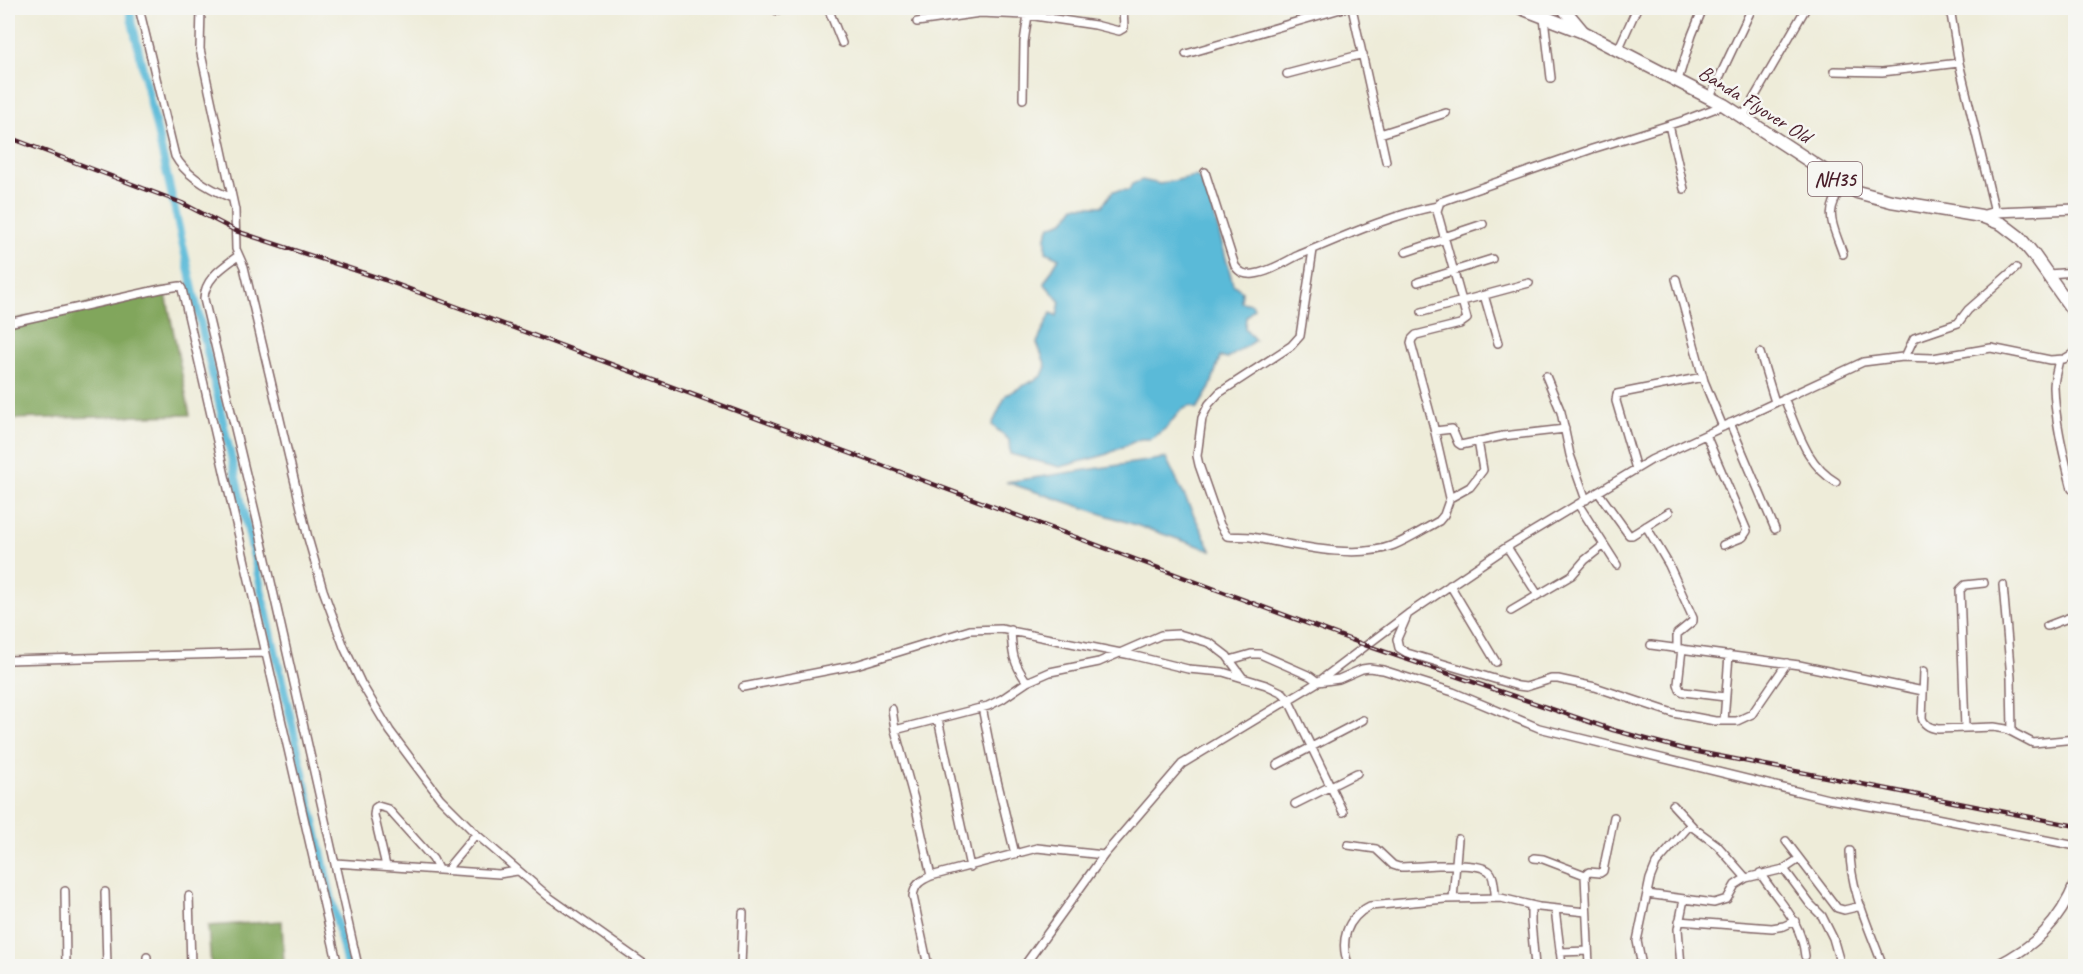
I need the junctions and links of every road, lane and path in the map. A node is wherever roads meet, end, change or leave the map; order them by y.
1 (139, 8) edge
2 (201, 8) edge
3 (789, 8) edge
4 (828, 8) edge
5 (1123, 8) edge
6 (1344, 8) edge
7 (1352, 8) edge
8 (1521, 8) edge
9 (1563, 8) edge
10 (1638, 8) edge
11 (1703, 8) edge
12 (1752, 8) edge
13 (1806, 8) edge
14 (1950, 8) edge
15 (777, 11) dead end
16 (1029, 11) edge
17 (1544, 18) junction
18 (917, 22) dead end
19 (1583, 32) junction
20 (842, 43) dead end
21 (1618, 50) junction
22 (1186, 54) dead end
23 (1362, 54) junction
24 (1959, 63) junction
25 (1834, 71) dead end
26 (1287, 74) dead end
27 (1551, 78) dead end
28 (1678, 80) junction
29 (1710, 98) junction
30 (1023, 99) dead end
31 (1724, 105) junction
32 (1446, 113) dead end
33 (1743, 117) junction
34 (1669, 125) junction
35 (1380, 134) junction
36 (1386, 161) dead end
37 (1205, 172) dead end
38 (1844, 184) junction
39 (1684, 189) dead end
40 (232, 198) junction
41 (1438, 206) junction
42 (2076, 209) edge
43 (1995, 212) junction
44 (1981, 216) junction
45 (1483, 224) dead end
46 (1445, 238) junction
47 (1312, 250) junction
48 (1406, 252) dead end
49 (1843, 254) dead end
50 (238, 256) junction
51 (1492, 259) dead end
52 (2016, 268) dead end
53 (1454, 271) junction
54 (2076, 272) edge
55 (2048, 274) junction
56 (1676, 279) dead end
57 (1418, 282) dead end
58 (1529, 283) dead end
59 (1484, 295) junction
60 (1462, 302) junction
61 (1422, 312) dead end
62 (2076, 315) edge
63 (8, 323) edge
64 (1498, 343) dead end
65 (1760, 352) dead end
66 (2076, 352) edge
67 (1905, 357) junction
68 (2059, 360) junction
69 (1546, 376) dead end
70 (1703, 377) junction
71 (1784, 398) junction
72 (1775, 402) junction
73 (1730, 423) junction
74 (1723, 427) junction
75 (1564, 429) junction
76 (1435, 431) junction
77 (1706, 435) junction
78 (1478, 441) junction
79 (1636, 469) junction
80 (1836, 482) dead end
81 (2072, 489) dead end
82 (1598, 492) junction
83 (1450, 498) junction
84 (1586, 500) junction
85 (1578, 504) junction
86 (1669, 512) dead end
87 (1646, 526) junction
88 (1775, 529) dead end
89 (1604, 545) junction
90 (1722, 545) dead end
91 (1507, 547) junction
92 (1617, 565) dead end
93 (1984, 583) dead end
94 (1450, 585) junction
95 (2004, 585) dead end
96 (1539, 595) junction
97 (1511, 611) dead end
98 (1408, 614) junction
99 (2076, 615) edge
100 (2047, 626) dead end
101 (1011, 630) junction
102 (1651, 645) dead end
103 (1680, 649) junction
104 (265, 653) junction
105 (1123, 653) junction
106 (1729, 655) junction
107 (8, 660) edge
108 (1230, 660) junction
109 (1496, 662) dead end
110 (1787, 663) junction
111 (1924, 671) dead end
112 (1243, 678) junction
113 (1027, 682) junction
114 (1318, 682) junction
115 (743, 687) dead end
116 (1923, 691) junction
117 (1725, 697) junction
118 (1288, 699) junction
119 (982, 707) junction
120 (892, 710) dead end
121 (938, 719) junction
122 (1363, 720) dead end
123 (1724, 721) junction
124 (1965, 728) junction
125 (895, 730) junction
126 (2012, 732) junction
127 (2076, 739) edge
128 (1312, 747) junction
129 (1277, 765) dead end
130 (1357, 773) dead end
131 (1330, 786) junction
132 (1295, 804) dead end
133 (1673, 805) dead end
134 (1343, 812) dead end
135 (1614, 817) dead end
136 (1690, 825) junction
137 (476, 834) junction
138 (1458, 839) dead end
139 (1786, 841) dead end
140 (1348, 845) dead end
141 (2076, 846) edge
142 (1850, 851) dead end
143 (1015, 854) junction
144 (1104, 855) junction
145 (1534, 858) dead end
146 (1799, 859) junction
147 (335, 863) junction
148 (386, 866) junction
149 (1454, 866) junction
150 (970, 867) junction
151 (1784, 868) junction
152 (438, 869) junction
153 (448, 870) junction
154 (517, 871) junction
155 (1760, 873) junction
156 (1585, 875) junction
157 (931, 876) junction
158 (1746, 878) junction
159 (2076, 881) edge
160 (64, 891) dead end
161 (105, 892) dead end
162 (1647, 894) junction
163 (189, 896) dead end
164 (1496, 898) junction
165 (1453, 899) junction
166 (1684, 899) junction
167 (2072, 903) edge
168 (1531, 905) junction
169 (1861, 906) junction
170 (1555, 909) junction
171 (1586, 912) junction
172 (743, 913) dead end
173 (1679, 921) junction
174 (1795, 921) junction
175 (1588, 951) junction
176 (1560, 952) junction
177 (1805, 956) dead end
178 (147, 957) dead end
179 (2012, 962) edge
180 (66, 966) edge
181 (107, 966) edge
182 (147, 966) edge
183 (191, 966) edge
184 (338, 966) edge
185 (358, 966) edge
186 (647, 966) edge
187 (741, 966) edge
188 (928, 966) edge
189 (1024, 966) edge
190 (1349, 966) edge
191 (1535, 966) edge
192 (1562, 966) edge
193 (1589, 966) edge
194 (1642, 966) edge
195 (1681, 966) edge
196 (1841, 966) edge
197 (1884, 966) edge
198 (1995, 966) edge

1 - 40 street
2 - 40 street
3 - 15 street
4 - 20 street
5 - 16 street
6 - 22 street
7 - 23 street
8 - 17 main road, NH35
9 - 19 main road
10 - 21 street
11 - 28 street
12 - 29 street
13 - 33 street
14 - 24 street
16 - 18 street
16 - 30 street
17 - 19 main road, NH35
17 - 27 street
19 - 21 main road, Banda Flyover Old / NH35
21 - 28 main road, Banda Flyover Old / NH35
23 - 26 street
23 - 35 street
24 - 25 street
24 - 43 street
28 - 29 main road, Banda Flyover Old / NH35
29 - 31 main road, Banda Flyover Old / NH35
31 - 33 main road, Banda Flyover Old / NH35
31 - 34 street
32 - 35 street
33 - 38 main road, Banda Flyover Old / NH35
34 - 39 street
34 - 41 street
35 - 36 street
37 - 47 street
38 - 44 main road, Banda Flyover Old / NH35
38 - 49 street
40 - 50 street
41 - 46 street
41 - 47 street
42 - 43 street
43 - 44 street
44 - 55 main road, Banda Flyover Old / NH35
45 - 46 street
46 - 48 street
46 - 53 street
47 - 83 street
50 - 137 street
50 - 147 street
51 - 53 street
52 - 67 street
53 - 57 street
53 - 60 street
54 - 55 street
55 - 62 main road, Banda Flyover Old / NH35
56 - 70 street
58 - 59 street
59 - 60 street
59 - 64 street
60 - 61 street
60 - 76 street
63 - 104 street
65 - 72 street
66 - 68 street
67 - 68 street
67 - 71 street
68 - 81 street
69 - 75 street
70 - 74 street
70 - 79 street
71 - 72 street
71 - 80 street
72 - 73 street
73 - 74 street
73 - 88 street
74 - 77 street
75 - 78 street
75 - 84 street
76 - 78 street
76 - 83 street
77 - 79 street
77 - 90 street
78 - 83 street
79 - 82 street
82 - 84 street
82 - 87 street
84 - 85 street
85 - 89 street
85 - 91 street
86 - 87 street
87 - 103 street
89 - 92 street
89 - 96 street
91 - 94 street
91 - 96 street
93 - 124 street
94 - 98 street
94 - 109 street
95 - 126 street
96 - 97 street
98 - 114 street
98 - 123 street
99 - 100 street
101 - 105 street
101 - 113 street
101 - 115 street
102 - 103 street
103 - 106 street
103 - 117 street
104 - 107 street
104 - 184 street
105 - 108 street
105 - 112 street
105 - 113 street
106 - 110 street
106 - 117 street
108 - 112 street
108 - 114 street
110 - 116 street
110 - 123 street
111 - 116 street
112 - 118 street
113 - 119 street
114 - 118 street
114 - 141 street
116 - 124 street
117 - 123 street
118 - 128 street
118 - 144 street
119 - 121 street
119 - 143 street
120 - 125 street
121 - 125 street
121 - 150 street
122 - 128 street
124 - 126 street
125 - 157 street
126 - 127 street
128 - 129 street
128 - 131 street
130 - 131 street
131 - 132 street
131 - 134 street
133 - 136 street
135 - 156 street
136 - 158 street
136 - 162 street
137 - 153 street
137 - 154 street
138 - 149 street
139 - 146 street
140 - 149 street
142 - 169 street
143 - 144 street
143 - 150 street
144 - 189 street
145 - 156 street
146 - 151 street
146 - 169 street
147 - 148 street
147 - 185 street
148 - 152 street
148 - 152 street
149 - 164 street
149 - 165 street
150 - 157 street
151 - 155 street
151 - 196 street
152 - 153 street
153 - 154 street
154 - 186 street
155 - 158 street
155 - 174 street
156 - 171 street
157 - 188 street
158 - 166 street
159 - 167 street
160 - 180 street
161 - 181 street
162 - 166 street
162 - 194 street
163 - 183 street
164 - 165 street
164 - 168 street
165 - 190 street
166 - 173 street
167 - 179 street
168 - 170 street
168 - 191 street
169 - 197 street
170 - 171 street
170 - 176 street
171 - 175 street
172 - 187 street
173 - 174 street
173 - 195 street
174 - 177 street
175 - 176 street
175 - 193 street
176 - 192 street
178 - 182 street
179 - 198 street

